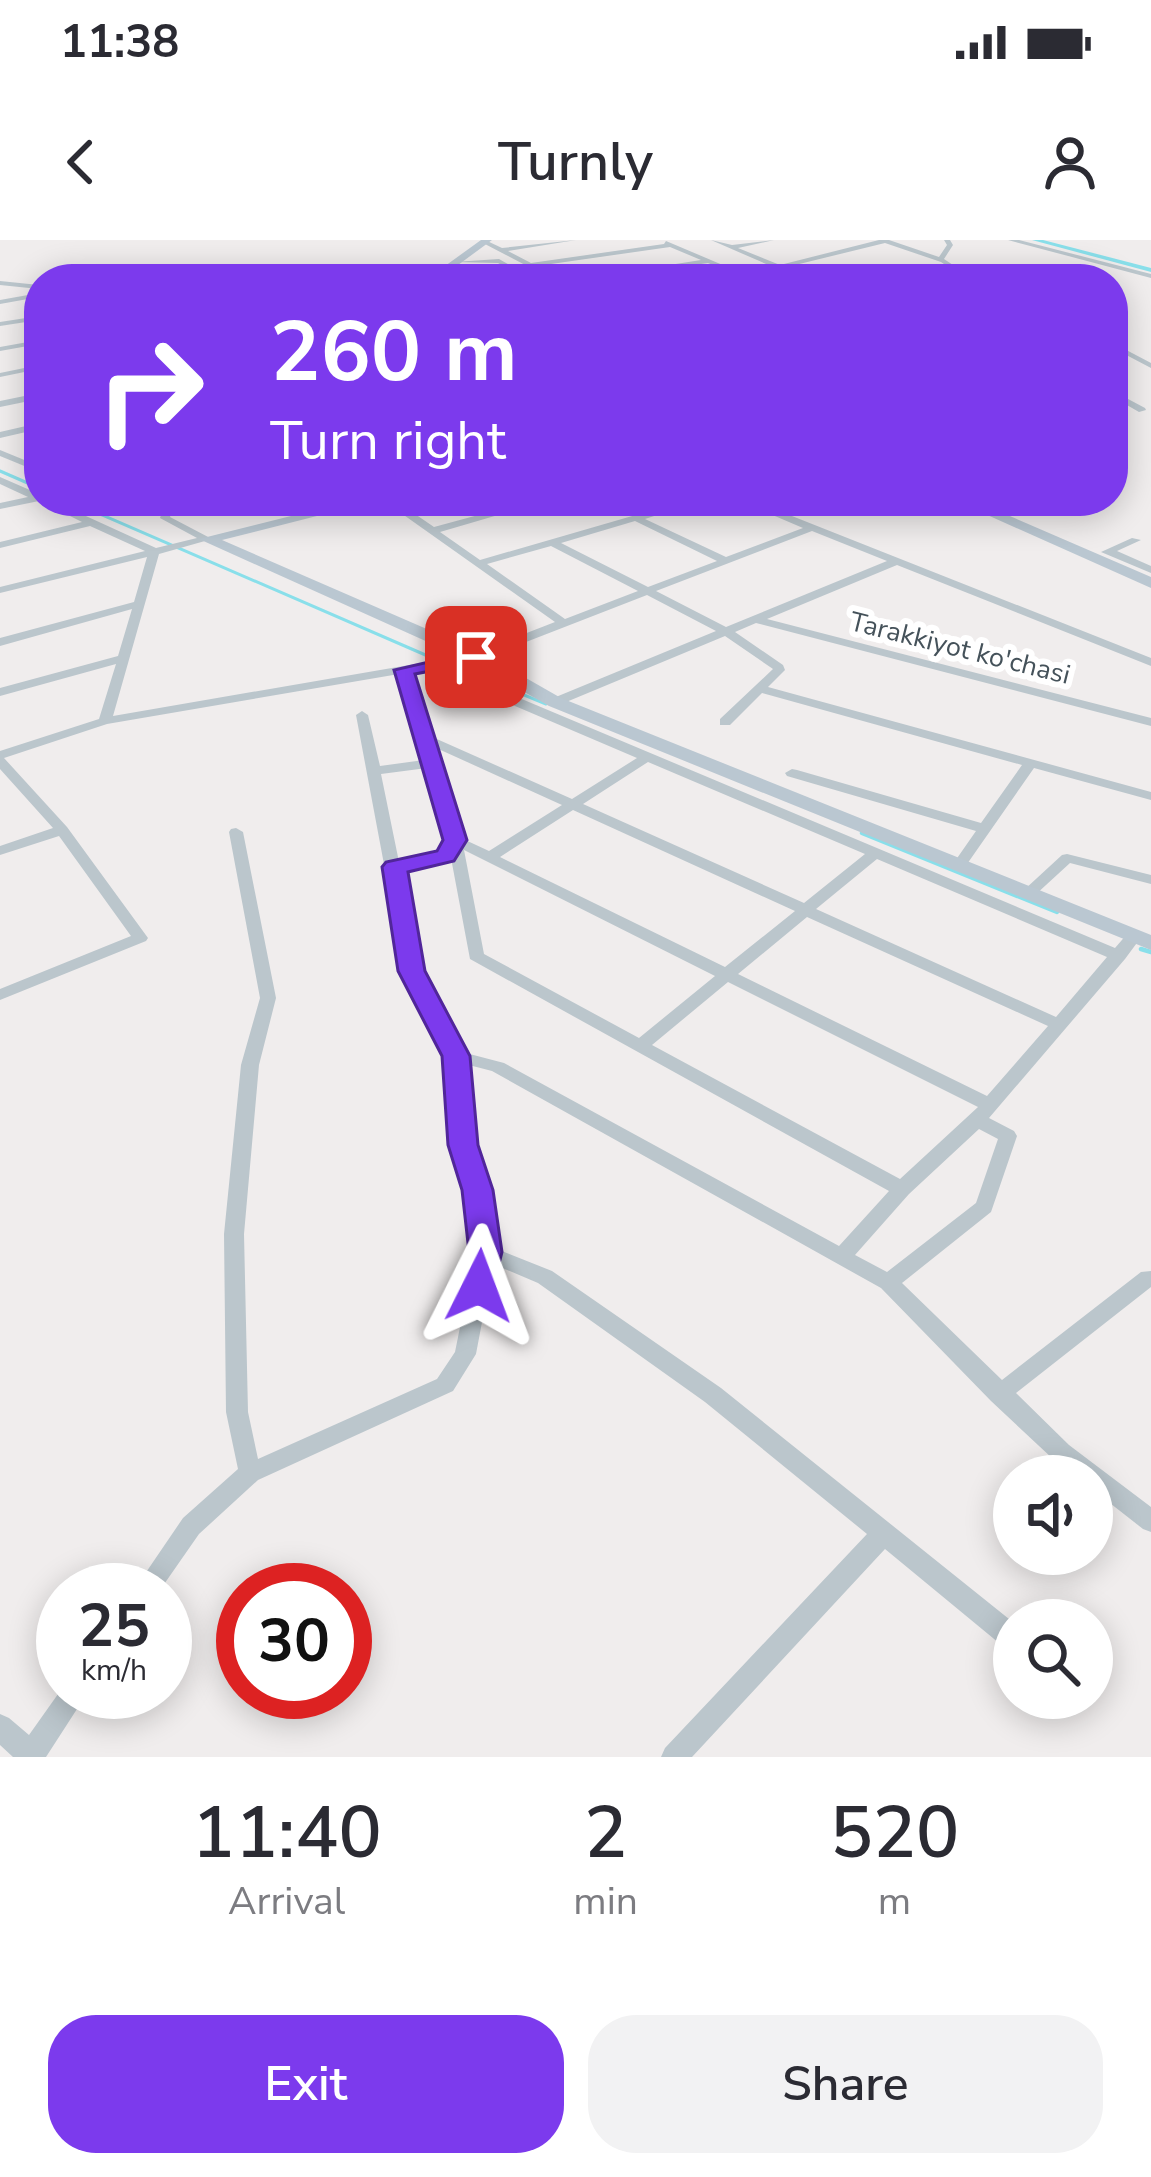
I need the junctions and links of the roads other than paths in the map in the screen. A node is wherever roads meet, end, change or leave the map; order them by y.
1 (574, 240) edge
2 (659, 240) edge
3 (714, 240) edge
4 (771, 240) edge
5 (947, 240) edge
6 (1011, 240) edge
7 (486, 241) edge
8 (884, 241) edge
9 (672, 245) junction
10 (730, 247) junction
11 (501, 250) junction
12 (940, 260) junction
13 (708, 261) junction
14 (457, 262) junction
15 (454, 264) edge
16 (504, 264) edge
17 (529, 264) edge
18 (538, 264) edge
19 (687, 264) edge
20 (715, 264) edge
21 (772, 264) edge
22 (803, 264) edge
23 (947, 264) edge
24 (1108, 264) edge
25 (1128, 402) edge
26 (1142, 410) dead end
27 (0, 453) edge
28 (24, 463) edge
29 (75, 516) edge
30 (166, 516) edge
31 (305, 516) edge
32 (410, 516) edge
33 (486, 516) edge
34 (643, 516) edge
35 (785, 516) edge
36 (1002, 516) edge
37 (636, 518) junction
38 (89, 523) junction
39 (814, 527) junction
40 (432, 531) junction
41 (207, 539) junction
42 (1136, 540) dead end
43 (550, 542) junction
44 (0, 544) edge
45 (154, 552) junction
46 (1101, 554) junction
47 (898, 560) junction
48 (728, 562) junction
49 (480, 563) junction
50 (1151, 570) edge
51 (1151, 583) edge
52 (0, 590) edge
53 (645, 592) junction
54 (135, 605) junction
55 (758, 620) junction
56 (566, 624) junction
57 (727, 632) junction
58 (0, 643) edge
59 (476, 657) junction
60 (120, 659) junction
61 (1151, 662) edge
62 (429, 665) junction
63 (404, 670) junction
64 (761, 689) junction
65 (0, 692) edge
66 (555, 702) junction
67 (362, 715) dead end
68 (105, 721) junction
69 (725, 722) dead end
70 (1151, 722) edge
71 (428, 739) junction
72 (649, 756) junction
73 (1, 762) edge
74 (434, 763) junction
75 (1031, 763) junction
76 (374, 771) junction
77 (792, 773) dead end
78 (1151, 796) edge
79 (575, 802) junction
80 (985, 829) junction
81 (62, 830) junction
82 (236, 832) dead end
83 (455, 840) junction
84 (0, 851) edge
85 (875, 853) junction
86 (490, 857) junction
87 (960, 864) junction
88 (394, 867) junction
89 (1151, 880) edge
90 (1029, 893) junction
91 (805, 909) junction
92 (1142, 940) edge
93 (1119, 956) junction
94 (728, 973) junction
95 (0, 994) edge
96 (1058, 1024) junction
97 (640, 1046) junction
98 (456, 1056) junction
99 (984, 1113) junction
100 (902, 1189) junction
101 (485, 1252) junction
102 (842, 1256) junction
103 (1148, 1279) dead end
104 (888, 1282) junction
105 (999, 1394) junction
106 (250, 1473) junction
107 (1151, 1521) edge
108 (884, 1533) junction
109 (165, 1563) edge
110 (993, 1622) edge
111 (57, 1719) edge
112 (1, 1728) edge
113 (32, 1756) edge
114 (674, 1757) edge

1 - 11 street
2 - 9 street
3 - 10 street
4 - 10 street
5 - 12 street
6 - 24 street
7 - 11 street
7 - 14 street
8 - 12 street
8 - 22 street
9 - 13 street
9 - 18 street
10 - 21 street
11 - 17 street
12 - 23 street
13 - 19 street
13 - 20 street
14 - 15 street
14 - 16 street
25 - 26 street
27 - 28 street
29 - 38 street
30 - 41 street
31 - 41 street
32 - 40 street
33 - 40 street
34 - 37 street
35 - 39 street
36 - 46 street
37 - 43 street
37 - 48 street
38 - 44 street
38 - 45 street
39 - 47 street
39 - 48 street
40 - 49 street
41 - 45 street
41 - 59 street
42 - 46 street
43 - 49 street
43 - 53 street
45 - 52 street
45 - 54 street
46 - 50 street
46 - 51 street
47 - 55 street
47 - 61 street
48 - 53 street
49 - 56 street
53 - 56 street
53 - 57 street
54 - 58 street
54 - 60 street
55 - 57 street
55 - 70 street, Tarakkiyot ko'chasi
56 - 59 street
57 - 64 street
57 - 66 street
59 - 62 street
59 - 66 street
60 - 65 street
60 - 68 street
62 - 63 street
62 - 72 street
63 - 68 street
63 - 71 street
64 - 69 street
64 - 75 street
66 - 87 street
67 - 76 street
68 - 73 street
71 - 74 street
71 - 79 street
72 - 79 street
72 - 85 street
73 - 81 street
74 - 76 street
74 - 83 street
75 - 78 street
75 - 80 street
76 - 88 street
77 - 80 street
79 - 86 street
79 - 91 street
80 - 87 street
81 - 84 street
81 - 95 street
82 - 106 street
83 - 86 street
83 - 88 street
83 - 97 street
85 - 91 street
85 - 93 street
86 - 94 street
87 - 90 street
88 - 98 street
89 - 90 street
90 - 92 street
91 - 94 street
91 - 96 street
92 - 93 street
93 - 96 street
94 - 97 street
94 - 99 street
96 - 99 street
97 - 100 street
98 - 101 street
98 - 102 street
99 - 100 street
99 - 104 street
100 - 102 street
101 - 106 street
101 - 108 street
102 - 104 street
103 - 105 street
104 - 105 street
105 - 107 street
106 - 109 street
108 - 110 street
108 - 114 street
111 - 113 street
112 - 113 street

